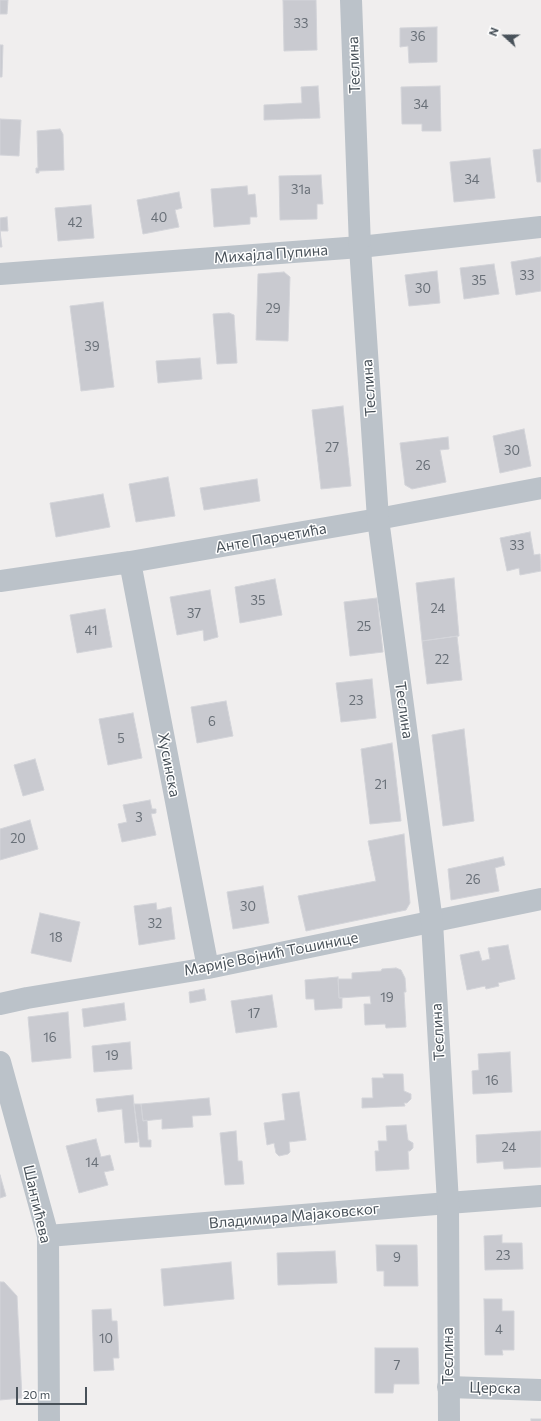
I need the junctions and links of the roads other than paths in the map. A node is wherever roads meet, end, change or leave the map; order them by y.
1 (351, 0) edge
2 (541, 227) edge
3 (360, 247) junction
4 (0, 274) edge
5 (541, 488) edge
6 (378, 519) junction
7 (130, 562) junction
8 (0, 581) edge
9 (541, 900) edge
10 (432, 922) junction
11 (208, 968) junction
12 (0, 1004) edge
13 (0, 1062) edge
14 (541, 1196) edge
15 (448, 1203) junction
16 (48, 1236) junction
17 (448, 1387) junction
18 (541, 1390) edge
19 (49, 1421) edge
20 (449, 1421) edge

1 - 3 street, Теслина
2 - 3 street, Михајла Пупина
3 - 4 street, Михајла Пупина
3 - 6 street, Теслина
5 - 6 street, Анте Парчетића
6 - 7 street, Анте Парчетића
6 - 10 street, Теслина
7 - 8 street, Анте Парчетића
7 - 11 street, Хусинска
9 - 10 street, Марије Војнић Тошинице
10 - 11 street, Марије Војнић Тошинице
10 - 15 street, Теслина
11 - 12 street, Марије Војнић Тошинице
13 - 16 street, Шантићева
14 - 15 street, Владимира Мајаковског
15 - 16 street, Владимира Мајаковског
15 - 17 street, Теслина
16 - 19 street, Шантићева
17 - 18 street, Церска
17 - 20 street, Теслина

